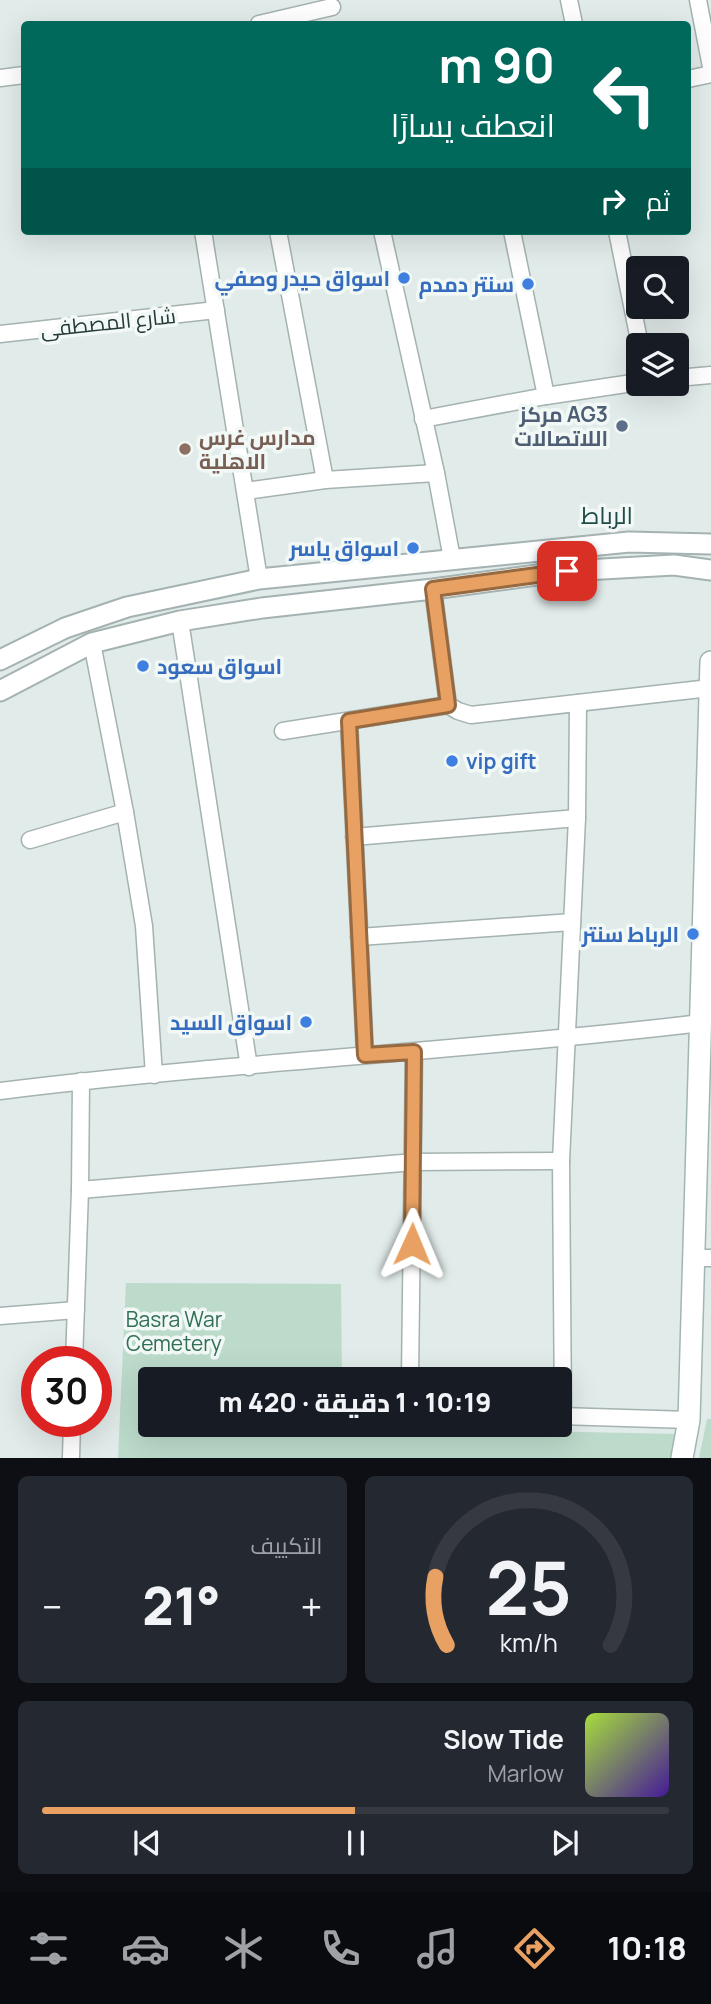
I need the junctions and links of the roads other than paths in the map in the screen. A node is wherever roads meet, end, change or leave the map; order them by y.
1 (569, 0) edge
2 (698, 0) edge
3 (332, 4) edge
4 (270, 21) edge
5 (573, 21) edge
6 (711, 67) edge
7 (711, 74) edge
8 (21, 75) edge
9 (0, 78) edge
10 (691, 78) edge
11 (204, 235) edge
12 (279, 235) edge
13 (383, 235) edge
14 (513, 235) edge
15 (618, 235) edge
16 (216, 310) junction
17 (638, 333) edge
18 (0, 334) edge
19 (711, 375) edge
20 (689, 377) edge
21 (626, 384) edge
22 (546, 396) junction
23 (423, 419) junction
24 (436, 473) junction
25 (325, 480) junction
26 (246, 491) junction
27 (711, 544) edge
28 (452, 559) junction
29 (711, 570) edge
30 (259, 579) junction
31 (456, 586) junction
32 (433, 589) junction
33 (180, 621) junction
34 (92, 643) junction
35 (5, 657) edge
36 (711, 663) edge
37 (22, 680) junction
38 (710, 688) edge
39 (0, 691) edge
40 (578, 703) junction
41 (448, 705) junction
42 (349, 721) junction
43 (282, 731) dead end
44 (710, 811) edge
45 (125, 812) junction
46 (577, 818) junction
47 (354, 837) junction
48 (30, 840) dead end
49 (708, 889) edge
50 (572, 922) junction
51 (359, 937) junction
52 (707, 987) edge
53 (701, 1023) junction
54 (567, 1039) junction
55 (414, 1052) junction
56 (365, 1055) junction
57 (248, 1067) junction
58 (154, 1075) junction
59 (81, 1081) junction
60 (0, 1091) edge
61 (561, 1161) junction
62 (414, 1162) junction
63 (80, 1190) junction
64 (703, 1258) edge
65 (76, 1310) junction
66 (0, 1316) edge
67 (75, 1346) edge
68 (410, 1367) edge
69 (561, 1367) edge
70 (572, 1416) edge
71 (690, 1420) junction
72 (72, 1437) edge
73 (71, 1458) edge
74 (682, 1458) edge

1 - 5 street
2 - 6 street
3 - 4 street
7 - 10 street
8 - 9 street
11 - 16 street
12 - 25 street
13 - 23 street
14 - 22 street
15 - 17 street
16 - 18 street, شارع المصطفى
16 - 26 street
19 - 20 street
21 - 22 street
22 - 23 street
23 - 24 street
24 - 25 street
24 - 28 street
25 - 26 street
26 - 30 street
27 - 28 street
28 - 30 street
28 - 31 street
29 - 31 street
30 - 35 street
31 - 32 street
32 - 33 street
32 - 41 street
33 - 34 street
33 - 57 street
34 - 37 street
34 - 45 street
35 - 37 street
36 - 38 main road
37 - 39 street
38 - 40 street
38 - 44 main road
40 - 41 street
40 - 46 street
41 - 42 street
42 - 43 street
42 - 47 street
44 - 49 main road
45 - 48 street
45 - 58 street
46 - 47 street
46 - 50 street
47 - 51 street
49 - 52 main road
50 - 51 street
50 - 54 street
51 - 56 street
52 - 53 main road
53 - 54 street
53 - 64 main road
54 - 55 street
54 - 61 street
55 - 56 street
55 - 62 street
56 - 57 street
57 - 58 street
58 - 59 street
59 - 60 street
59 - 63 street
61 - 62 street
61 - 69 street
62 - 63 street
62 - 68 street
63 - 65 street
64 - 71 main road
65 - 66 street
65 - 67 street
70 - 71 street
71 - 74 main road
72 - 73 street

